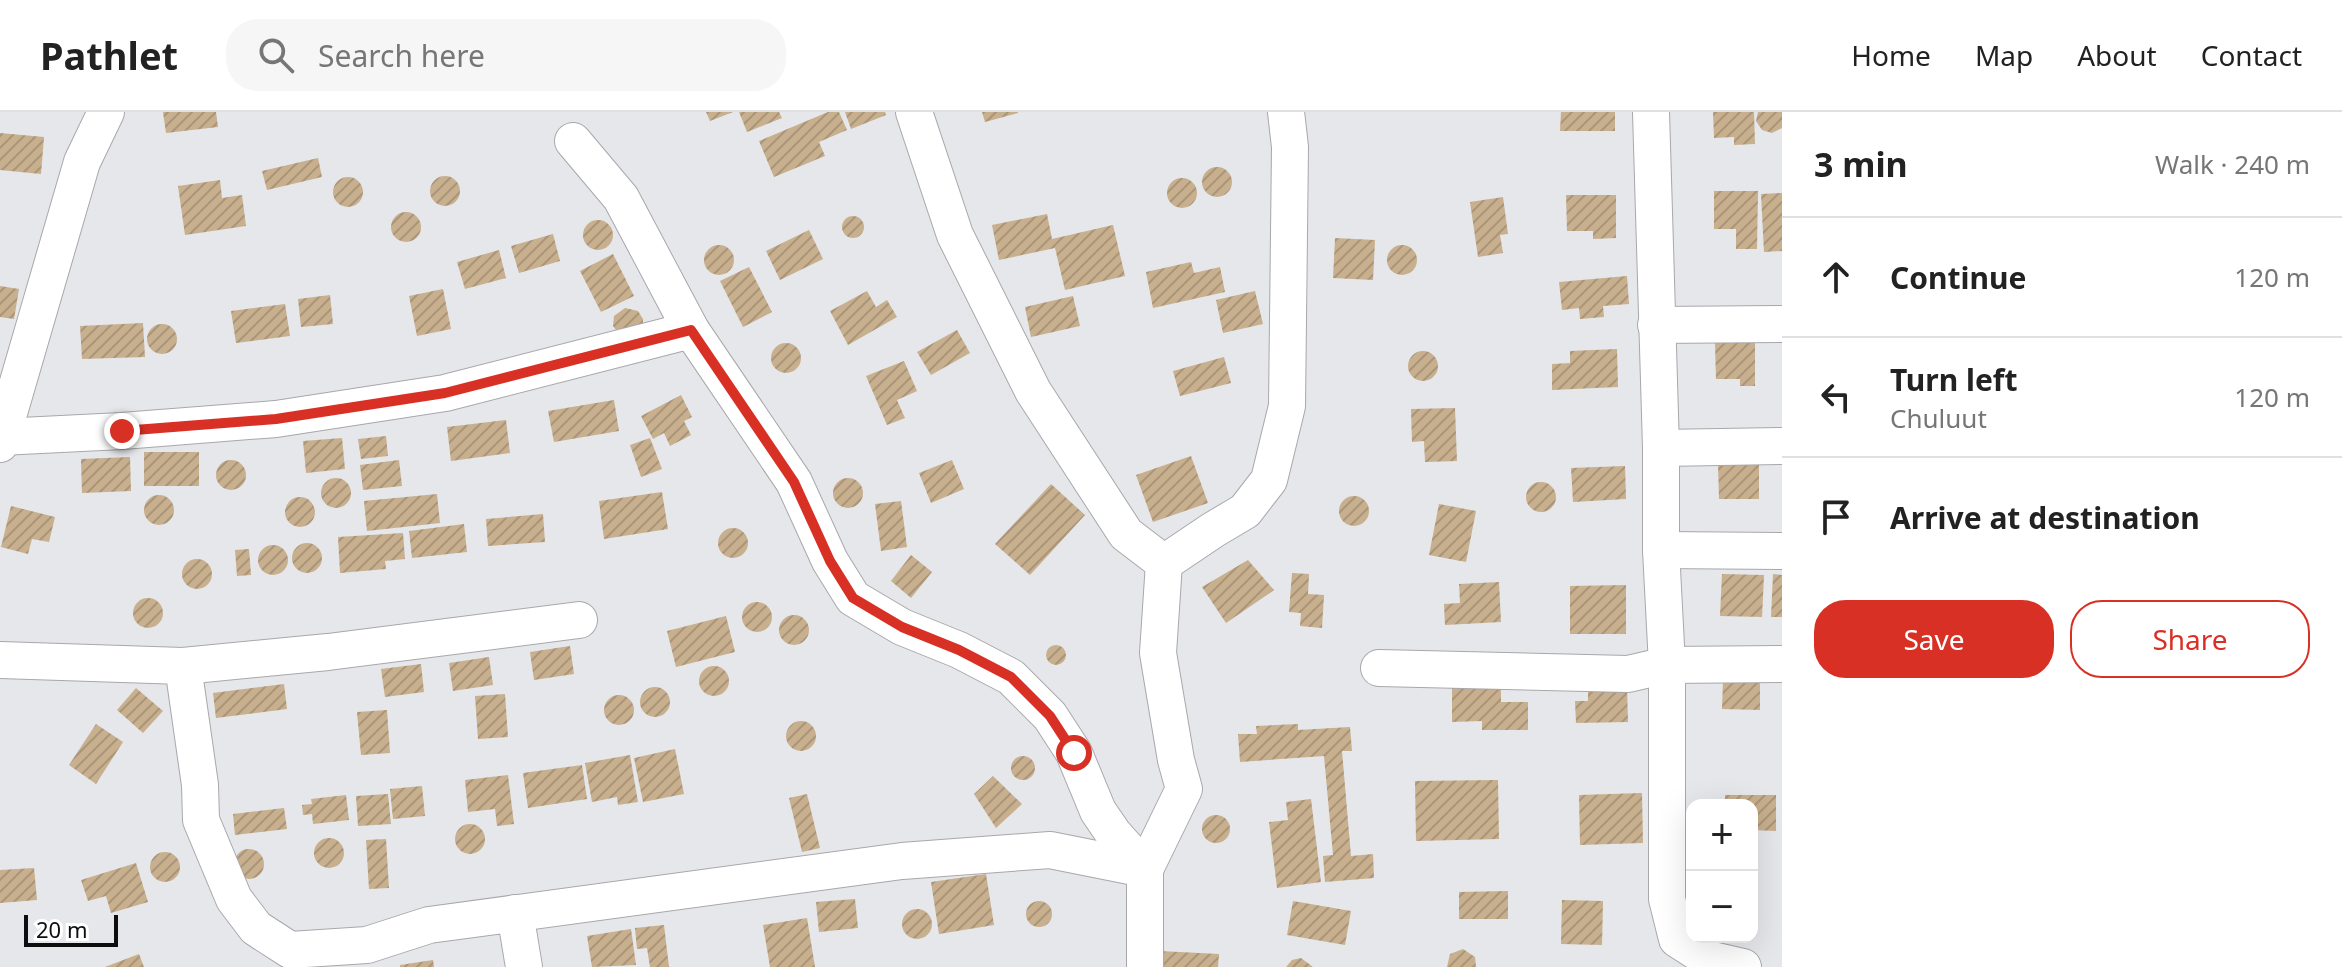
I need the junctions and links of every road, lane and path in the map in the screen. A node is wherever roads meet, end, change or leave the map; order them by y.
1 (106, 112) edge
2 (914, 112) edge
3 (1286, 112) edge
4 (1651, 112) edge
5 (573, 141) dead end
6 (1782, 324) edge
7 (1656, 325) junction
8 (691, 330) junction
9 (1, 439) edge
10 (1782, 446) edge
11 (1661, 448) junction
12 (1661, 550) junction
13 (1782, 551) edge
14 (1164, 563) junction
15 (579, 620) dead end
16 (0, 660) edge
17 (1782, 664) edge
18 (1667, 665) junction
19 (183, 666) junction
20 (1379, 668) dead end
21 (1145, 869) junction
22 (515, 913) junction
23 (524, 967) edge
24 (1145, 967) edge
25 (1743, 967) edge

1 - 9 street
2 - 14 street
3 - 14 street
4 - 7 street
5 - 8 street
6 - 7 street
7 - 11 street
8 - 9 street
8 - 21 street
10 - 11 street
11 - 12 street
12 - 13 street
12 - 18 street
14 - 21 street
15 - 19 street
16 - 19 street
17 - 18 street
18 - 20 street
18 - 25 street
19 - 22 street
21 - 22 street
21 - 24 street
22 - 23 street

